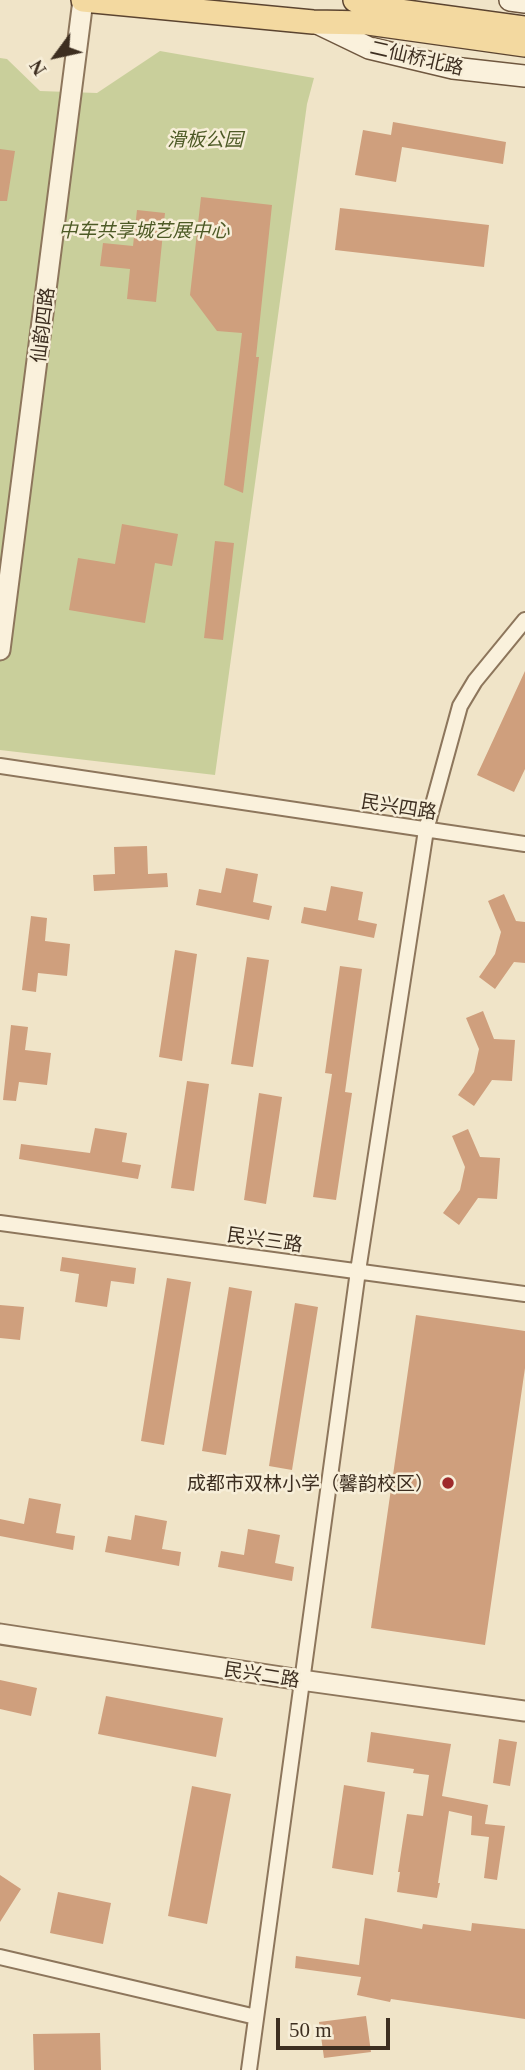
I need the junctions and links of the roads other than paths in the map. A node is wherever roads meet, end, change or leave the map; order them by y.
1 (83, 0) edge
2 (355, 0) edge
3 (510, 0) edge
4 (525, 2) edge
5 (313, 22) junction
6 (525, 28) edge
7 (525, 45) edge
8 (525, 76) edge
9 (525, 620) edge
10 (0, 650) edge
11 (0, 766) edge
12 (426, 830) junction
13 (525, 844) edge
14 (0, 1223) edge
15 (358, 1271) junction
16 (525, 1294) edge
17 (0, 1634) edge
18 (301, 1680) junction
19 (525, 1711) edge
20 (0, 1956) edge
21 (256, 2017) junction
22 (249, 2070) edge

1 - 5 main road
1 - 10 street, 仙韵四路
2 - 6 main road, 二仙桥北路
3 - 4 main road
5 - 7 main road
5 - 8 main road, 二仙桥北路
9 - 12 street
11 - 12 street, 民兴四路
12 - 13 street, 民兴四路
12 - 15 street
14 - 15 street, 民兴三路
15 - 16 street, 民兴三路
15 - 18 street
17 - 18 street, 民兴二路
18 - 19 street, 民兴二路
18 - 21 street
20 - 21 street
21 - 22 street

